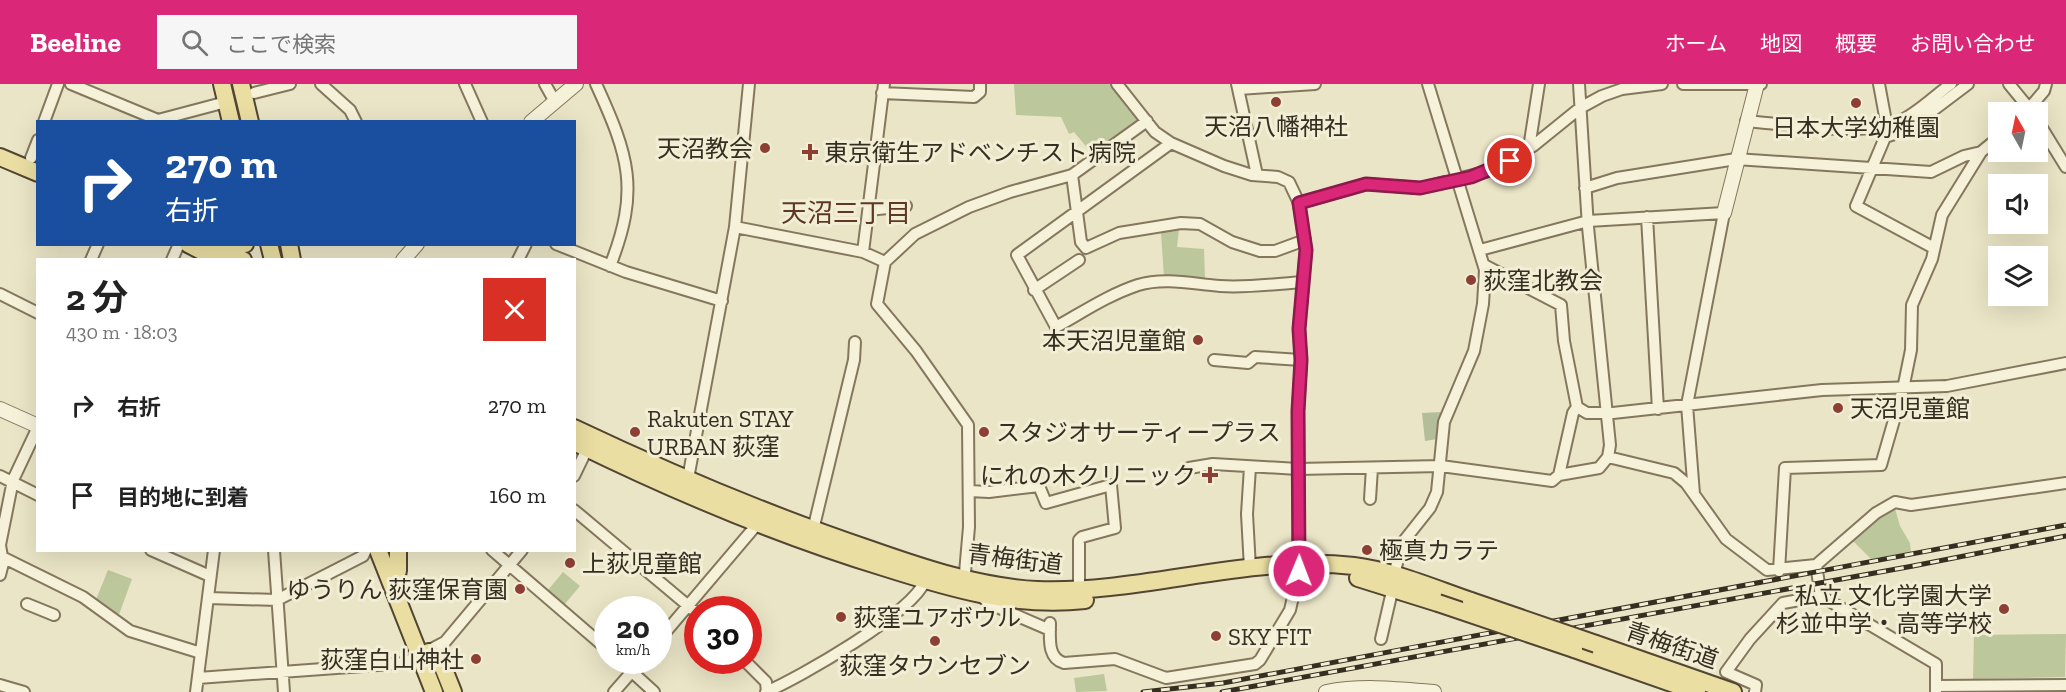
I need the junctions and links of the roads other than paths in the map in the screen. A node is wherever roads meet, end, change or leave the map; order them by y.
1 (58, 84) edge
2 (71, 84) edge
3 (222, 84) edge
4 (232, 84) edge
5 (290, 84) edge
6 (321, 84) edge
7 (465, 84) edge
8 (545, 84) edge
9 (576, 84) edge
10 (596, 84) edge
11 (749, 84) edge
12 (980, 84) edge
13 (1117, 84) edge
14 (1315, 84) edge
15 (1428, 84) edge
16 (1539, 84) edge
17 (1579, 84) edge
18 (1662, 84) edge
19 (1683, 84) edge
20 (1758, 84) edge
21 (1879, 84) edge
22 (1951, 84) edge
23 (1968, 84) edge
24 (2009, 84) edge
25 (2046, 84) edge
26 (1238, 86) edge
27 (249, 87) edge
28 (883, 89) edge
29 (554, 100) junction
30 (226, 102) junction
31 (2022, 102) edge
32 (2035, 102) edge
33 (1580, 108) junction
34 (45, 120) edge
35 (155, 120) edge
36 (161, 120) edge
37 (230, 120) edge
38 (240, 120) edge
39 (250, 120) edge
40 (260, 120) edge
41 (355, 120) edge
42 (481, 120) edge
43 (533, 120) edge
44 (1147, 121) junction
45 (1746, 121) junction
46 (1886, 132) junction
47 (2048, 138) edge
48 (1171, 143) junction
49 (0, 145) edge
50 (1988, 146) edge
51 (1529, 148) junction
52 (1981, 152) junction
53 (0, 157) edge
54 (1736, 159) junction
55 (35, 164) edge
56 (2066, 167) edge
57 (1872, 168) junction
58 (1072, 175) junction
59 (1257, 175) junction
60 (1457, 180) junction
61 (1585, 188) junction
62 (1299, 203) junction
63 (906, 206) dead end
64 (869, 210) junction
65 (1077, 213) junction
66 (1724, 213) junction
67 (1647, 217) junction
68 (1588, 221) junction
69 (735, 227) junction
70 (1305, 240) junction
71 (192, 246) edge
72 (216, 246) edge
73 (561, 246) edge
74 (1934, 248) junction
75 (1480, 250) junction
76 (863, 252) junction
77 (215, 258) edge
78 (239, 258) edge
79 (1079, 260) dead end
80 (1484, 265) junction
81 (610, 266) junction
82 (886, 269) junction
83 (1302, 282) junction
84 (1034, 290) junction
85 (0, 294) edge
86 (722, 301) junction
87 (36, 312) edge
88 (855, 342) dead end
89 (1214, 360) dead end
90 (1301, 360) junction
91 (2066, 363) edge
92 (1903, 389) junction
93 (1687, 405) junction
94 (1577, 407) junction
95 (0, 409) edge
96 (1658, 409) junction
97 (1608, 413) junction
98 (36, 426) edge
99 (576, 429) edge
100 (36, 431) edge
101 (581, 446) edge
102 (1608, 457) junction
103 (1441, 466) junction
104 (576, 467) edge
105 (1250, 467) junction
106 (1189, 468) dead end
107 (1372, 468) junction
108 (1299, 469) junction
109 (1559, 474) junction
110 (0, 476) edge
111 (13, 480) junction
112 (2066, 483) edge
113 (689, 487) junction
114 (969, 491) junction
115 (36, 494) edge
116 (1694, 494) junction
117 (1370, 499) dead end
118 (576, 512) edge
119 (749, 520) junction
120 (813, 530) junction
121 (156, 552) edge
122 (214, 552) edge
123 (274, 552) edge
124 (365, 552) edge
125 (367, 552) edge
126 (379, 552) edge
127 (391, 552) edge
128 (398, 552) edge
129 (494, 552) edge
130 (520, 552) edge
131 (1, 556) edge
132 (1816, 565) junction
133 (509, 567) junction
134 (1250, 568) junction
135 (1298, 569) junction
136 (1779, 571) junction
137 (398, 572) junction
138 (0, 575) edge
139 (210, 576) junction
140 (926, 580) junction
141 (1393, 581) junction
142 (971, 588) junction
143 (1079, 589) junction
144 (697, 596) edge
145 (1821, 596) junction
146 (208, 598) junction
147 (277, 600) junction
148 (684, 602) edge
149 (27, 604) dead end
150 (684, 612) edge
151 (54, 615) dead end
152 (406, 623) junction
153 (672, 625) edge
154 (594, 638) edge
155 (1382, 639) dead end
156 (201, 653) junction
157 (418, 657) junction
158 (283, 672) junction
159 (630, 674) edge
160 (636, 674) edge
161 (758, 674) edge
162 (198, 678) junction
163 (0, 685) edge
164 (2066, 685) edge
165 (1936, 689) edge
166 (1386, 690) edge
167 (24, 692) edge
168 (196, 692) edge
169 (284, 692) edge
170 (426, 692) edge
171 (434, 692) edge
172 (445, 692) edge
173 (453, 692) edge
174 (614, 692) edge
175 (654, 692) edge
176 (766, 692) edge
177 (1326, 692) edge
178 (1434, 692) edge
179 (1697, 692) edge
180 (1733, 692) edge
181 (1755, 692) edge

1 - 34 street
2 - 35 street
3 - 30 main road
4 - 38 main road
5 - 27 street
6 - 41 street
7 - 42 street
8 - 29 street
9 - 29 street
10 - 81 street
11 - 69 street
12 - 28 street
13 - 44 street
14 - 26 street
15 - 60 street
16 - 51 street
17 - 33 street
18 - 33 street
19 - 20 street
20 - 45 street
21 - 46 street
22 - 46 street
23 - 46 street
24 - 31 street
25 - 32 street
26 - 59 street
27 - 39 main road
27 - 40 main road
28 - 64 street
29 - 43 street
30 - 36 street
30 - 37 main road
33 - 51 street
33 - 61 street
44 - 48 street
44 - 58 street
45 - 46 street
45 - 54 street
46 - 57 street
47 - 56 street
48 - 59 street
48 - 65 street
49 - 55 main road
50 - 52 street
51 - 60 street
52 - 57 street
52 - 74 street
53 - 55 main road
54 - 57 street
54 - 61 street
54 - 66 street
57 - 74 street
58 - 65 street
58 - 82 street
59 - 62 street
60 - 62 street
60 - 75 street
61 - 68 street
62 - 70 street
63 - 64 street
64 - 76 street
65 - 70 street
65 - 84 street
66 - 67 street
66 - 93 street
67 - 68 street
67 - 96 street
68 - 75 street
68 - 97 street
69 - 76 street
69 - 86 street
70 - 83 street
71 - 77 main road
72 - 78 main road
73 - 81 street
74 - 92 street
75 - 80 street
76 - 82 street
79 - 84 street
80 - 94 street
80 - 103 street
81 - 86 street
82 - 114 street
83 - 84 street
83 - 90 street
85 - 87 street
86 - 113 street
88 - 120 street
89 - 90 street
90 - 108 street
91 - 92 street
92 - 93 street
92 - 136 street
93 - 96 street
93 - 116 street
94 - 97 street
94 - 109 street
95 - 98 street
96 - 97 street
97 - 102 street
99 - 113 main road, 青梅街道
100 - 111 street
101 - 104 street
101 - 113 main road, 青梅街道
102 - 109 street
102 - 116 street
103 - 107 street
103 - 109 street
103 - 141 street
105 - 106 street
105 - 108 street
105 - 134 street
107 - 108 street
107 - 117 street
108 - 135 street
110 - 111 street
111 - 115 street
111 - 131 street
112 - 132 street
113 - 119 main road, 青梅街道
113 - 120 main road, 青梅街道
114 - 142 street
114 - 143 street
116 - 136 street
118 - 148 street
119 - 140 main road, 青梅街道
119 - 144 street
120 - 142 main road, 青梅街道
121 - 139 street
122 - 139 street
123 - 147 street
124 - 147 street
125 - 152 main road
126 - 152 main road
127 - 137 main road
128 - 137 main road
129 - 133 street
130 - 133 street
131 - 138 street
131 - 156 street
132 - 136 street
132 - 145 street
133 - 154 street
133 - 157 street
134 - 135 main road, 青梅街道
134 - 143 main road, 青梅街道
135 - 141 main road, 青梅街道
135 - 142 main road, 青梅街道
135 - 142 street
137 - 157 main road
139 - 146 street
140 - 142 main road, 青梅街道
140 - 176 street
141 - 155 street
141 - 179 main road, 青梅街道, bridge
141 - 180 main road, 青梅街道, bridge
142 - 143 main road, 青梅街道
145 - 165 street
145 - 181 street
146 - 147 street
146 - 156 street
147 - 158 street
149 - 151 street
150 - 153 street
152 - 157 main road
156 - 162 street
157 - 158 street
157 - 170 main road
157 - 171 main road
157 - 172 main road
157 - 173 main road
158 - 162 street
158 - 169 street
159 - 174 street
160 - 175 street
161 - 176 street
162 - 168 street
163 - 167 street
164 - 165 street
166 - 177 street
166 - 178 street

